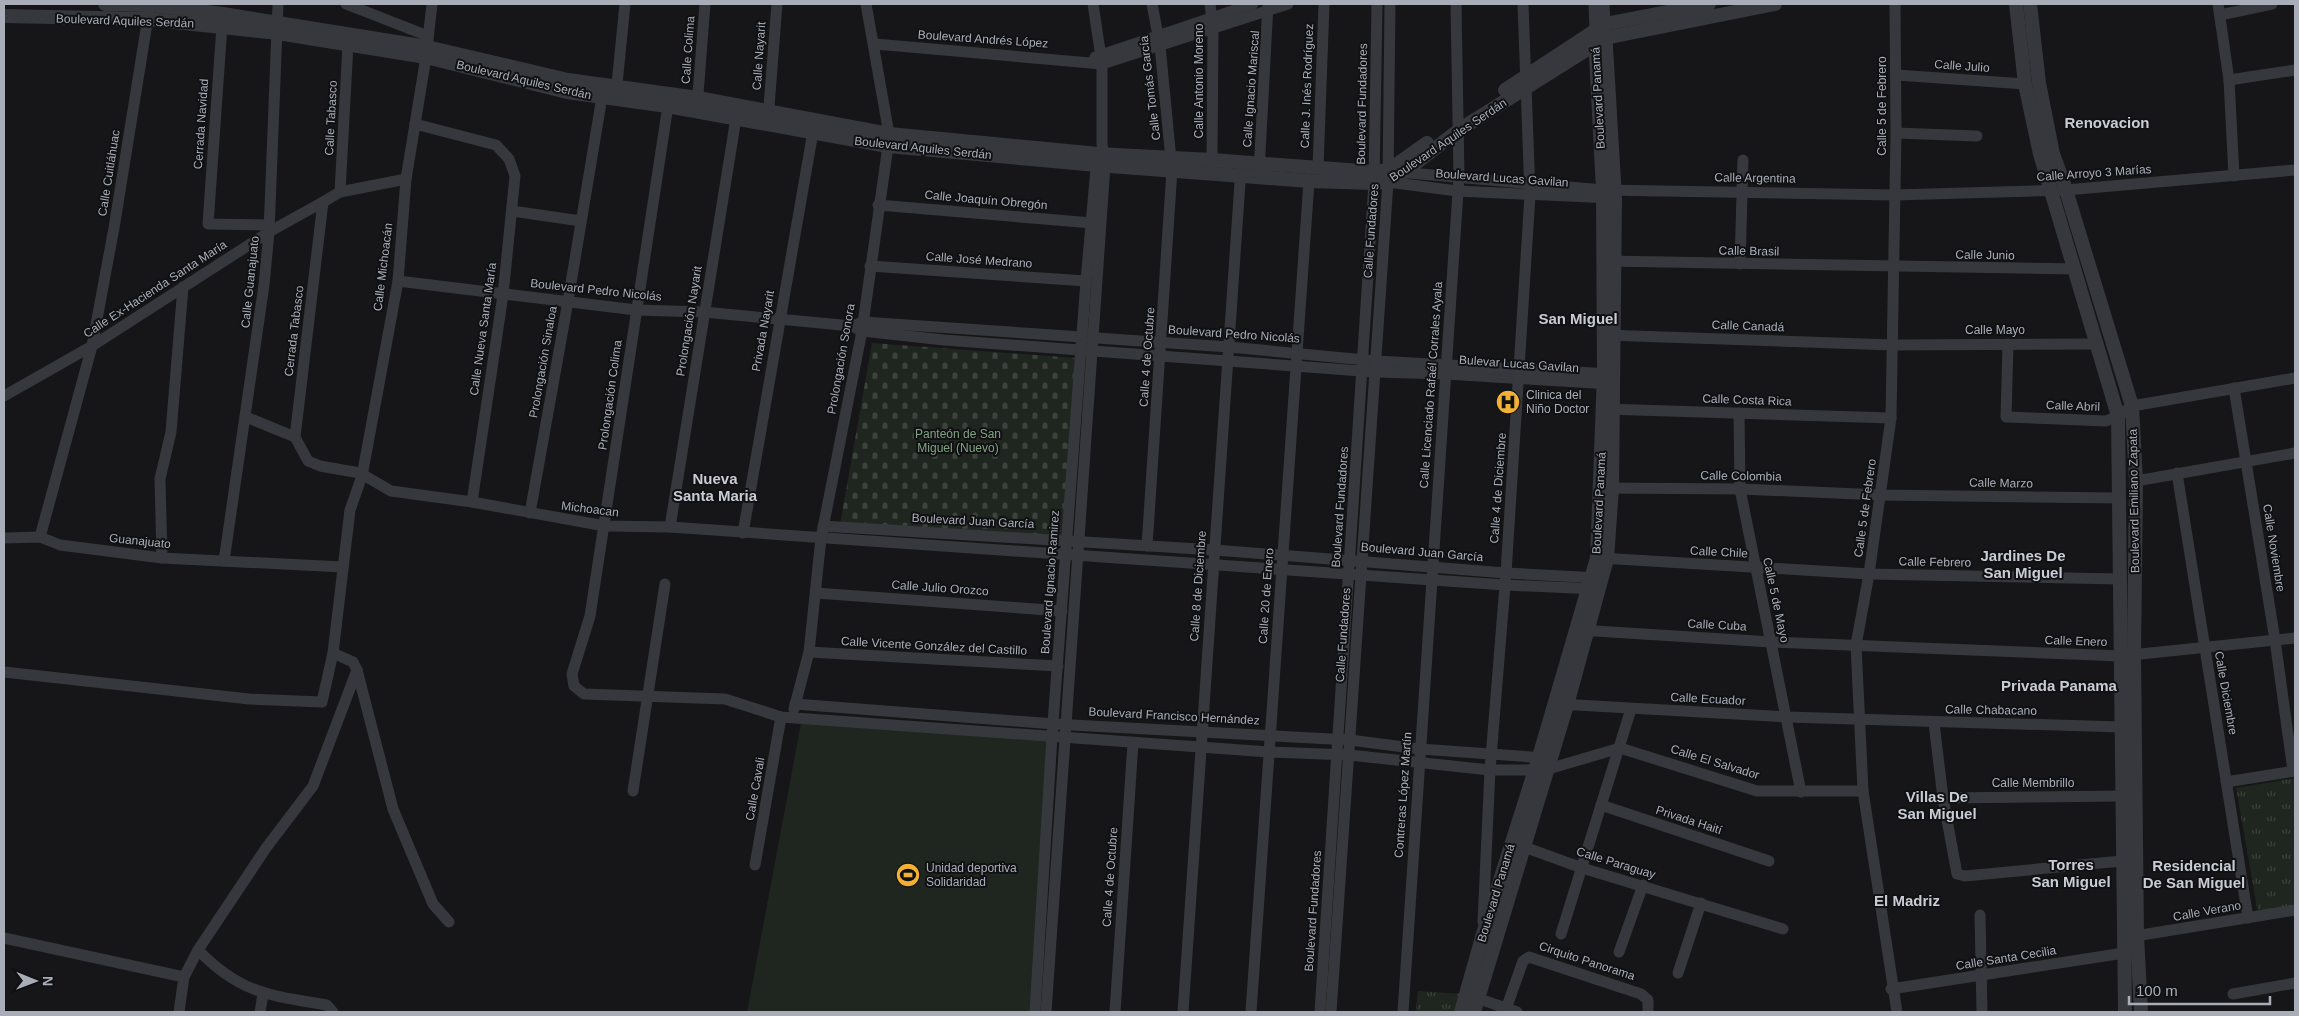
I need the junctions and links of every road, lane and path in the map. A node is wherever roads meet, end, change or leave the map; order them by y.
1 (105, 4) edge
2 (150, 4) edge
3 (278, 4) edge
4 (346, 4) edge
5 (432, 4) edge
6 (625, 4) edge
7 (705, 4) edge
8 (777, 4) edge
9 (866, 4) edge
10 (1093, 4) edge
11 (1152, 4) edge
12 (1210, 4) edge
13 (1253, 4) edge
14 (1288, 4) edge
15 (1324, 4) edge
16 (1377, 4) edge
17 (1390, 4) edge
18 (1456, 4) edge
19 (1523, 4) edge
20 (1594, 4) edge
21 (1604, 4) edge
22 (1709, 4) edge
23 (1769, 4) edge
24 (1895, 4) edge
25 (2016, 4) edge
26 (2030, 4) edge
27 (2272, 4) edge
28 (1269, 7) edge
29 (2219, 10) edge
30 (4, 16) edge
31 (147, 19) junction
32 (1213, 23) junction
33 (222, 26) junction
34 (278, 28) junction
35 (1600, 34) junction
36 (1158, 40) junction
37 (348, 44) junction
38 (874, 44) junction
39 (427, 47) junction
40 (1102, 58) junction
41 (2295, 70) edge
42 (1897, 75) junction
43 (2228, 80) junction
44 (1525, 83) junction
45 (2025, 84) junction
46 (616, 91) junction
47 (602, 97) junction
48 (668, 100) junction
49 (698, 105) junction
50 (739, 105) junction
51 (769, 110) junction
52 (736, 119) junction
53 (816, 119) junction
54 (415, 124) junction
55 (767, 125) junction
56 (1459, 125) junction
57 (1896, 133) junction
58 (812, 134) junction
59 (1977, 136) dead end
60 (888, 140) junction
61 (1101, 156) junction
62 (1212, 160) junction
63 (1743, 160) dead end
64 (1172, 164) junction
65 (1241, 168) junction
66 (1318, 168) junction
67 (1259, 170) junction
68 (2295, 170) edge
69 (1386, 176) junction
70 (2234, 176) junction
71 (1459, 177) junction
72 (406, 179) junction
73 (1309, 181) junction
74 (1530, 189) junction
75 (2050, 190) junction
76 (2066, 190) junction
77 (1458, 191) junction
78 (340, 192) junction
79 (1743, 192) junction
80 (1609, 194) junction
81 (1894, 195) junction
82 (323, 202) junction
83 (878, 206) junction
84 (512, 211) junction
85 (581, 221) junction
86 (1092, 223) junction
87 (269, 228) junction
88 (1609, 261) junction
89 (1740, 264) junction
90 (870, 266) junction
91 (1894, 268) junction
92 (2076, 269) junction
93 (398, 281) junction
94 (1086, 281) junction
95 (183, 286) junction
96 (504, 295) junction
97 (568, 301) junction
98 (636, 310) junction
99 (704, 312) junction
100 (779, 318) junction
101 (859, 326) junction
102 (1609, 335) junction
103 (1087, 344) junction
104 (2008, 344) junction
105 (2098, 344) junction
106 (1892, 345) junction
107 (92, 346) junction
108 (1229, 347) junction
109 (1162, 348) junction
110 (1297, 353) junction
111 (1364, 359) junction
112 (1227, 360) junction
113 (1296, 366) junction
114 (1371, 368) junction
115 (1446, 369) junction
116 (1519, 373) junction
117 (2295, 378) edge
118 (1609, 379) junction
119 (2234, 388) junction
120 (4, 396) edge
121 (2132, 406) junction
122 (1608, 409) junction
123 (1739, 413) junction
124 (2118, 416) junction
125 (246, 417) junction
126 (1891, 418) junction
127 (295, 436) junction
128 (2295, 453) edge
129 (2245, 462) junction
130 (2177, 473) junction
131 (362, 476) junction
132 (2136, 480) junction
133 (1607, 488) junction
134 (1740, 489) junction
135 (1881, 495) junction
136 (2120, 498) junction
137 (472, 502) junction
138 (530, 514) junction
139 (605, 526) junction
140 (670, 528) junction
141 (822, 532) junction
142 (743, 533) junction
143 (4, 538) edge
144 (40, 538) junction
145 (1073, 541) junction
146 (1147, 546) junction
147 (1215, 550) junction
148 (1073, 554) junction
149 (1283, 556) junction
150 (162, 558) junction
151 (1602, 558) junction
152 (1350, 560) junction
153 (224, 561) junction
154 (1362, 561) junction
155 (1213, 564) junction
156 (343, 567) junction
157 (1282, 568) junction
158 (1433, 568) junction
159 (1755, 568) junction
160 (1506, 573) junction
161 (1349, 574) junction
162 (1869, 574) junction
163 (1361, 575) junction
164 (1432, 580) junction
165 (2120, 580) junction
166 (1594, 583) junction
167 (664, 584) dead end
168 (1505, 585) junction
169 (816, 593) junction
170 (1062, 611) junction
171 (1582, 631) junction
172 (2295, 638) edge
173 (2275, 640) junction
174 (1771, 642) junction
175 (1856, 645) junction
176 (2204, 647) junction
177 (333, 652) junction
178 (809, 652) junction
179 (2128, 655) junction
180 (1058, 666) junction
181 (357, 670) junction
182 (4, 672) edge
183 (648, 696) junction
184 (795, 704) junction
185 (1561, 704) junction
186 (1631, 709) junction
187 (1787, 717) junction
188 (786, 718) junction
189 (1859, 718) junction
190 (1934, 722) junction
191 (1054, 724) junction
192 (1067, 724) junction
193 (2121, 726) junction
194 (1202, 731) junction
195 (1052, 736) junction
196 (1270, 736) junction
197 (1066, 738) junction
198 (1345, 740) junction
199 (1132, 743) junction
200 (1201, 746) junction
201 (1620, 748) junction
202 (1420, 749) junction
203 (1269, 752) junction
204 (1492, 754) junction
205 (1344, 755) junction
206 (1419, 764) junction
207 (1547, 764) junction
208 (1490, 770) junction
209 (2294, 771) edge
210 (2226, 782) junction
211 (633, 791) dead end
212 (1863, 791) junction
213 (1801, 792) junction
214 (2123, 796) junction
215 (1943, 798) junction
216 (1601, 805) junction
217 (1524, 847) junction
218 (1769, 861) dead end
219 (2122, 861) junction
220 (755, 865) dead end
221 (1582, 868) junction
222 (1642, 885) junction
223 (1701, 903) junction
224 (2295, 910) edge
225 (1980, 916) dead end
226 (2248, 918) junction
227 (449, 922) dead end
228 (1783, 929) dead end
229 (1483, 934) junction
230 (1561, 934) dead end
231 (2130, 937) junction
232 (4, 938) edge
233 (198, 950) junction
234 (1620, 952) dead end
235 (2124, 953) junction
236 (1678, 973) dead end
237 (1980, 976) junction
238 (184, 977) junction
239 (2295, 983) edge
240 (1891, 989) junction
241 (263, 994) junction
242 (2232, 994) dead end
243 (1472, 997) junction
244 (1512, 1010) edge
245 (179, 1012) edge
246 (260, 1012) edge
247 (333, 1012) edge
248 (1036, 1012) edge
249 (1046, 1012) edge
250 (1115, 1012) edge
251 (1183, 1012) edge
252 (1251, 1012) edge
253 (1320, 1012) edge
254 (1331, 1012) edge
255 (1403, 1012) edge
256 (1461, 1012) edge
257 (1474, 1012) edge
258 (1648, 1012) edge
259 (1897, 1012) edge
260 (1982, 1012) edge
261 (2125, 1012) edge
262 (2141, 1012) edge

1 - 2 street, Boulevard Aquiles Serdán
2 - 31 street, Calle Cuitláhuac
2 - 34 street, Boulevard Aquiles Serdán
3 - 34 street, Calle Guanajuato
4 - 39 street
5 - 39 street, Calle Michoacán
6 - 46 street
7 - 49 street, Calle Colima
8 - 51 street, Calle Nayarit
9 - 38 street, Prolongación Sonora
10 - 40 street
11 - 36 street, Calle Tomás García
12 - 32 street, Calle Antonio Moreno
13 - 32 street
14 - 28 street
15 - 66 street, Calle J. Inés Rodríguez
16 - 69 street, Boulevard Fundadores
17 - 69 street, Boulevard Fundadores
18 - 56 street
19 - 44 street, Calle 4 de Diciembre
20 - 35 street, Boulevard Panamá
21 - 35 street, Boulevard Panamá
22 - 35 street, Boulevard Aquiles Serdán
23 - 35 street, Boulevard Aquiles Serdán
24 - 42 street, Calle 5 de Febrero
25 - 45 street, Boulevard Emiliano Zapata
26 - 76 street, Boulevard Emiliano Zapata
27 - 29 street
28 - 32 street
28 - 67 street, Calle Ignacio Mariscal
29 - 43 street
30 - 31 street, Boulevard Aquiles Serdán
31 - 33 street, Boulevard Aquiles Serdán
31 - 107 street, Calle Cuitláhuac
32 - 36 street
32 - 62 street, Calle Antonio Moreno
33 - 34 street, Boulevard Aquiles Serdán
33 - 87 street, Cerrada Navidad
34 - 37 street, Boulevard Aquiles Serdán
34 - 39 street, Boulevard Aquiles Serdán
34 - 87 street, Calle Guanajuato
35 - 44 street, Boulevard Aquiles Serdán
35 - 80 street, Boulevard Panamá
36 - 40 street
36 - 64 street, Calle Tomás García
37 - 39 street, Boulevard Aquiles Serdán
37 - 78 street, Calle Tabasco
38 - 40 street, Boulevard Andrés López
38 - 60 street, Prolongación Sonora
39 - 46 street, Boulevard Aquiles Serdán
39 - 47 street, Boulevard Aquiles Serdán
39 - 54 street, Calle Michoacán
40 - 61 street
41 - 43 street
42 - 45 street, Calle Julio
42 - 57 street, Calle 5 de Febrero
43 - 70 street
44 - 56 street, Boulevard Aquiles Serdán
44 - 74 street, Calle 4 de Diciembre
45 - 75 street, Boulevard Emiliano Zapata
46 - 47 street, Boulevard Aquiles Serdán
46 - 48 street, Boulevard Aquiles Serdán
47 - 85 street, Prolongación Sinaloa
48 - 49 street, Boulevard Aquiles Serdán
48 - 98 street, Prolongación Colima
49 - 50 street, Boulevard Aquiles Serdán
49 - 52 street, Boulevard Aquiles Serdán
50 - 51 street, Boulevard Aquiles Serdán
50 - 52 street, Prolongación Nayarit
51 - 53 street, Boulevard Aquiles Serdán
51 - 55 street, Calle Nayarit
52 - 55 street, Boulevard Aquiles Serdán
52 - 99 street, Prolongación Nayarit
53 - 58 street, Privada Nayarit
53 - 60 street, Boulevard Aquiles Serdán
54 - 72 street, Calle Michoacán
54 - 84 street, Calle Nueva Santa María
55 - 58 street, Boulevard Aquiles Serdán
56 - 69 street, Boulevard Aquiles Serdán
56 - 71 street
57 - 59 street
57 - 81 street, Calle 5 de Febrero
58 - 60 street, Boulevard Aquiles Serdán
58 - 100 street, Privada Nayarit
60 - 61 street, Boulevard Aquiles Serdán
60 - 83 street, Prolongación Sonora
61 - 64 street, Boulevard Aquiles Serdán
61 - 86 street, Boulevard Ignacio Ramirez
61 - 103 street, Boulevard Ignacio Ramirez
62 - 64 street, Boulevard Aquiles Serdán
62 - 65 street, Boulevard Aquiles Serdán
63 - 79 street
64 - 65 street, Boulevard Aquiles Serdán
64 - 109 street, Calle 4 de Octubre
65 - 67 street, Boulevard Aquiles Serdán
65 - 108 street, Calle 8 de Diciembre
66 - 67 street, Boulevard Aquiles Serdán
66 - 69 street, Boulevard Aquiles Serdán
67 - 73 street, Boulevard Aquiles Serdán
68 - 70 street, Calle Arroyo 3 Marías
69 - 71 street, Boulevard Lucas Gavilan
69 - 73 street, Boulevard Aquiles Serdán
69 - 77 street, Boulevard Lucas Gavilan
69 - 111 street, Boulevard Fundadores
69 - 114 street, Calle Fundadores
70 - 76 street, Calle Arroyo 3 Marías
71 - 74 street, Boulevard Lucas Gavilan
71 - 77 street, Calle Licenciado Rafaél Corrales Ayala
72 - 78 street, Calle Ex-Hacienda Santa María
72 - 93 street, Calle Michoacán
73 - 110 street, Calle 20 de Enero
74 - 77 street, Boulevard Lucas Gavilan
74 - 80 street, Boulevard Lucas Gavilan
74 - 116 street, Calle 4 de Diciembre
75 - 76 street, Calle Arroyo 3 Marías
75 - 81 street, Calle Arroyo 3 Marías
75 - 92 street, Boulevard Emiliano Zapata
76 - 121 street, Boulevard Emiliano Zapata
77 - 115 street, Calle Licenciado Rafaél Corrales Ayala
78 - 82 street, Calle Ex-Hacienda Santa María
79 - 80 street, Calle Argentina
79 - 81 street, Calle Argentina
79 - 89 street
80 - 88 street, Boulevard Panamá
81 - 91 street, Calle 5 de Febrero
82 - 87 street, Calle Ex-Hacienda Santa María
82 - 127 street, Cerrada Tabasco
83 - 86 street, Calle Joaquín Obregón
83 - 90 street, Prolongación Sonora
84 - 85 street
84 - 96 street, Calle Nueva Santa María
85 - 97 street, Prolongación Sinaloa
86 - 94 street, Boulevard Ignacio Ramirez
87 - 95 street, Calle Ex-Hacienda Santa María
87 - 125 street, Calle Guanajuato
88 - 89 street, Calle Brasil
88 - 102 street, Boulevard Panamá
89 - 91 street, Calle Brasil
90 - 94 street, Calle José Medrano
90 - 101 street, Prolongación Sonora
91 - 92 street, Calle Junio
91 - 106 street, Calle 5 de Febrero
92 - 105 street, Boulevard Emiliano Zapata
93 - 96 street, Boulevard Pedro Nicolás
93 - 131 street, Calle Michoacán
94 - 103 street, Boulevard Ignacio Ramirez
95 - 107 street, Calle Ex-Hacienda Santa María
95 - 150 street
96 - 97 street, Boulevard Pedro Nicolás
96 - 137 street, Calle Nueva Santa María
97 - 98 street, Boulevard Pedro Nicolás
97 - 138 street, Prolongación Sinaloa
98 - 99 street, Boulevard Pedro Nicolás
98 - 139 street, Prolongación Colima
99 - 100 street, Boulevard Pedro Nicolás
99 - 140 street, Prolongación Nayarit
100 - 101 street, Boulevard Pedro Nicolás
100 - 142 street, Privada Nayarit
101 - 103 street, Boulevard Pedro Nicolás
101 - 141 street, Prolongación Sonora
102 - 106 street, Calle Canadá
102 - 118 street, Boulevard Panamá
103 - 109 street, Boulevard Pedro Nicolás
103 - 145 street, Boulevard Ignacio Ramirez
104 - 105 street, Calle Mayo
104 - 106 street, Calle Mayo
104 - 124 street, Calle Abril
105 - 124 street, Boulevard Emiliano Zapata
106 - 126 street, Calle 5 de Febrero
107 - 120 street, Calle Ex-Hacienda Santa María
107 - 144 street
108 - 109 street, Boulevard Pedro Nicolás
108 - 110 street, Boulevard Pedro Nicolás
108 - 112 street, Calle 8 de Diciembre
109 - 112 street, Boulevard Pedro Nicolás
109 - 146 street, Calle 4 de Octubre
110 - 111 street, Boulevard Pedro Nicolás
110 - 113 street, Calle 20 de Enero
111 - 114 street, Boulevard Pedro Nicolás
112 - 113 street, Boulevard Pedro Nicolás
112 - 147 street, Calle 8 de Diciembre
113 - 114 street, Boulevard Pedro Nicolás
113 - 149 street, Calle 20 de Enero
114 - 115 street, Bulevar Lucas Gavilan
114 - 152 street, Boulevard Fundadores
114 - 154 street, Calle Fundadores
115 - 116 street, Bulevar Lucas Gavilan
115 - 158 street, Calle Licenciado Rafaél Corrales Ayala
116 - 118 street
116 - 160 street, Calle 4 de Diciembre
117 - 119 street, Calle Abril
118 - 122 street, Boulevard Panamá
119 - 121 street, Calle Abril
119 - 129 street, Calle Noviembre
121 - 124 street, Calle Abril
121 - 132 street, Boulevard Emiliano Zapata
122 - 123 street, Calle Costa Rica
122 - 133 street, Boulevard Panamá
123 - 126 street, Calle Costa Rica
123 - 134 street, Calle 5 de Mayo
124 - 136 street, Boulevard Emiliano Zapata
125 - 127 street
125 - 153 street, Calle Guanajuato
126 - 135 street, Calle 5 de Febrero
127 - 131 street
128 - 129 street
129 - 130 street
129 - 173 street, Calle Noviembre
130 - 132 street
130 - 176 street, Calle Diciembre
131 - 137 street, Michoacan
131 - 156 street
132 - 179 street, Boulevard Emiliano Zapata
133 - 134 street, Calle Colombia
133 - 151 street, Boulevard Panamá
134 - 135 street, Calle Colombia
134 - 159 street, Calle 5 de Mayo
135 - 136 street, Calle Marzo
135 - 162 street, Calle 5 de Febrero
136 - 165 street, Boulevard Emiliano Zapata
137 - 138 street, Michoacan
138 - 139 street, Michoacan
139 - 140 street, Michoacan
139 - 183 street, Prolongación Colima
140 - 142 street, Michoacan
141 - 142 street, Michoacan
141 - 145 street, Boulevard Juan García
141 - 148 street
141 - 169 street, Prolongación Sonora
143 - 144 street, Guanajuato
144 - 150 street, Guanajuato
145 - 146 street, Boulevard Juan García
145 - 148 street, Boulevard Ignacio Ramirez
146 - 147 street, Boulevard Juan García
147 - 149 street, Boulevard Juan García
147 - 155 street, Calle 8 de Diciembre
148 - 155 street
148 - 170 street, Boulevard Ignacio Ramirez
148 - 192 street, Boulevard Ignacio Ramirez
149 - 152 street, Boulevard Juan García
149 - 157 street, Calle 20 de Enero
150 - 153 street, Guanajuato
151 - 159 street, Calle Chile
151 - 166 street, Boulevard Panamá
152 - 154 street, Boulevard Juan García
152 - 161 street, Boulevard Fundadores
153 - 156 street, Guanajuato
154 - 158 street, Boulevard Juan García
154 - 163 street, Calle Fundadores
155 - 157 street
155 - 194 street, Calle 8 de Diciembre
156 - 177 street
157 - 161 street
157 - 196 street, Calle 20 de Enero
158 - 160 street, Boulevard Juan García
158 - 164 street, Calle Licenciado Rafaél Corrales Ayala
159 - 162 street, Calle Chile
159 - 174 street, Calle 5 de Mayo
160 - 166 street, Boulevard Juan García
160 - 168 street, Calle 4 de Diciembre
161 - 163 street
161 - 198 street, Boulevard Fundadores
162 - 165 street, Calle Febrero
162 - 175 street, Calle 5 de Febrero
163 - 164 street
163 - 198 street, Calle Fundadores
164 - 168 street
164 - 202 street, Contreras López Martín
165 - 179 street, Boulevard Emiliano Zapata
166 - 168 street
166 - 171 street, Boulevard Panamá
167 - 183 street
168 - 204 street, Calle 4 de Diciembre
169 - 170 street, Calle Julio Orozco
169 - 178 street, Prolongación Sonora
170 - 180 street, Boulevard Ignacio Ramirez
171 - 174 street, Calle Cuba
171 - 185 street, Boulevard Panamá
172 - 173 street, Calle Enero
173 - 176 street, Calle Enero
173 - 209 street, Calle Noviembre
174 - 175 street, Calle Cuba
174 - 187 street, Calle 5 de Mayo
175 - 179 street, Calle Enero
175 - 189 street, Calle 5 de Febrero
176 - 179 street, Calle Enero
176 - 210 street, Calle Diciembre
177 - 181 street
177 - 182 street
178 - 180 street, Calle Vicente González del Castillo
178 - 184 street, Prolongación Sonora
179 - 193 street, Boulevard Emiliano Zapata
179 - 231 street, Boulevard Emiliano Zapata
180 - 191 street, Boulevard Ignacio Ramirez
181 - 227 street
181 - 233 street
183 - 188 street
183 - 211 street
184 - 188 street, Prolongación Sonora
184 - 191 street, Boulevard Francisco Hernández
185 - 186 street, Calle Ecuador
185 - 207 street, Boulevard Panamá
186 - 187 street, Calle Ecuador
186 - 201 street
187 - 189 street, Calle Ecuador
187 - 213 street, Calle 5 de Mayo
188 - 195 street
188 - 220 street, Calle Cavali
189 - 190 street, Calle Chabacano
189 - 212 street, Calle 5 de Febrero
190 - 193 street, Calle Chabacano
190 - 215 street
191 - 192 street, Boulevard Francisco Hernández
191 - 195 street, Boulevard Ignacio Ramirez
192 - 194 street, Boulevard Francisco Hernández
192 - 197 street, Boulevard Ignacio Ramirez
193 - 214 street, Boulevard Emiliano Zapata
194 - 196 street, Boulevard Francisco Hernández
194 - 200 street, Calle 8 de Diciembre
195 - 197 street
195 - 248 street, Boulevard Ignacio Ramirez
196 - 198 street, Boulevard Francisco Hernández
196 - 203 street, Calle 20 de Enero
197 - 199 street
197 - 249 street, Boulevard Ignacio Ramirez
198 - 202 street, Boulevard Francisco Hernández
198 - 205 street, Calle Fundadores
199 - 200 street
199 - 250 street, Calle 4 de Octubre
200 - 203 street
200 - 251 street, Calle 8 de Diciembre
201 - 207 street
201 - 213 street, Calle El Salvador
201 - 216 street
202 - 204 street, Boulevard Francisco Hernández
202 - 206 street, Contreras López Martín
203 - 205 street
203 - 252 street, Calle 20 de Enero
204 - 207 street, Boulevard Francisco Hernández
204 - 208 street, Calle 4 de Diciembre
205 - 206 street
205 - 253 street, Boulevard Fundadores
205 - 254 street, Calle Fundadores
206 - 208 street
206 - 255 street, Contreras López Martín
207 - 208 street
207 - 217 street, Boulevard Panamá
207 - 229 street, Boulevard Panamá
208 - 229 street, Calle 4 de Diciembre
209 - 210 street
210 - 226 street, Calle Diciembre
212 - 213 street, Calle El Salvador
212 - 240 street, Calle 5 de Febrero
214 - 215 street, Calle Membrillo
214 - 219 street, Boulevard Emiliano Zapata
215 - 219 street
216 - 218 street, Privada Haití
216 - 221 street
217 - 221 street, Calle Paraguay
217 - 243 street, Boulevard Panamá
219 - 231 street, Boulevard Emiliano Zapata
221 - 222 street, Calle Paraguay
221 - 230 street
222 - 223 street, Calle Paraguay
222 - 234 street
223 - 228 street, Calle Paraguay
223 - 236 street
224 - 226 street, Calle Verano
225 - 237 street
226 - 231 street, Calle Verano
229 - 243 street, Boulevard Panamá
231 - 235 street, Boulevard Emiliano Zapata
231 - 262 street, Boulevard Emiliano Zapata
232 - 238 street
233 - 238 street
233 - 241 street
235 - 237 street, Calle Santa Cecilia
235 - 261 street, Boulevard Emiliano Zapata
237 - 240 street, Calle Santa Cecilia
237 - 260 street
238 - 245 street
239 - 242 street
240 - 259 street, Calle 5 de Febrero
241 - 246 street
241 - 247 street
243 - 244 street, Cirquito Panorama
243 - 256 street, Boulevard Panamá
243 - 257 street, Boulevard Panamá
244 - 258 street, Cirquito Panorama

